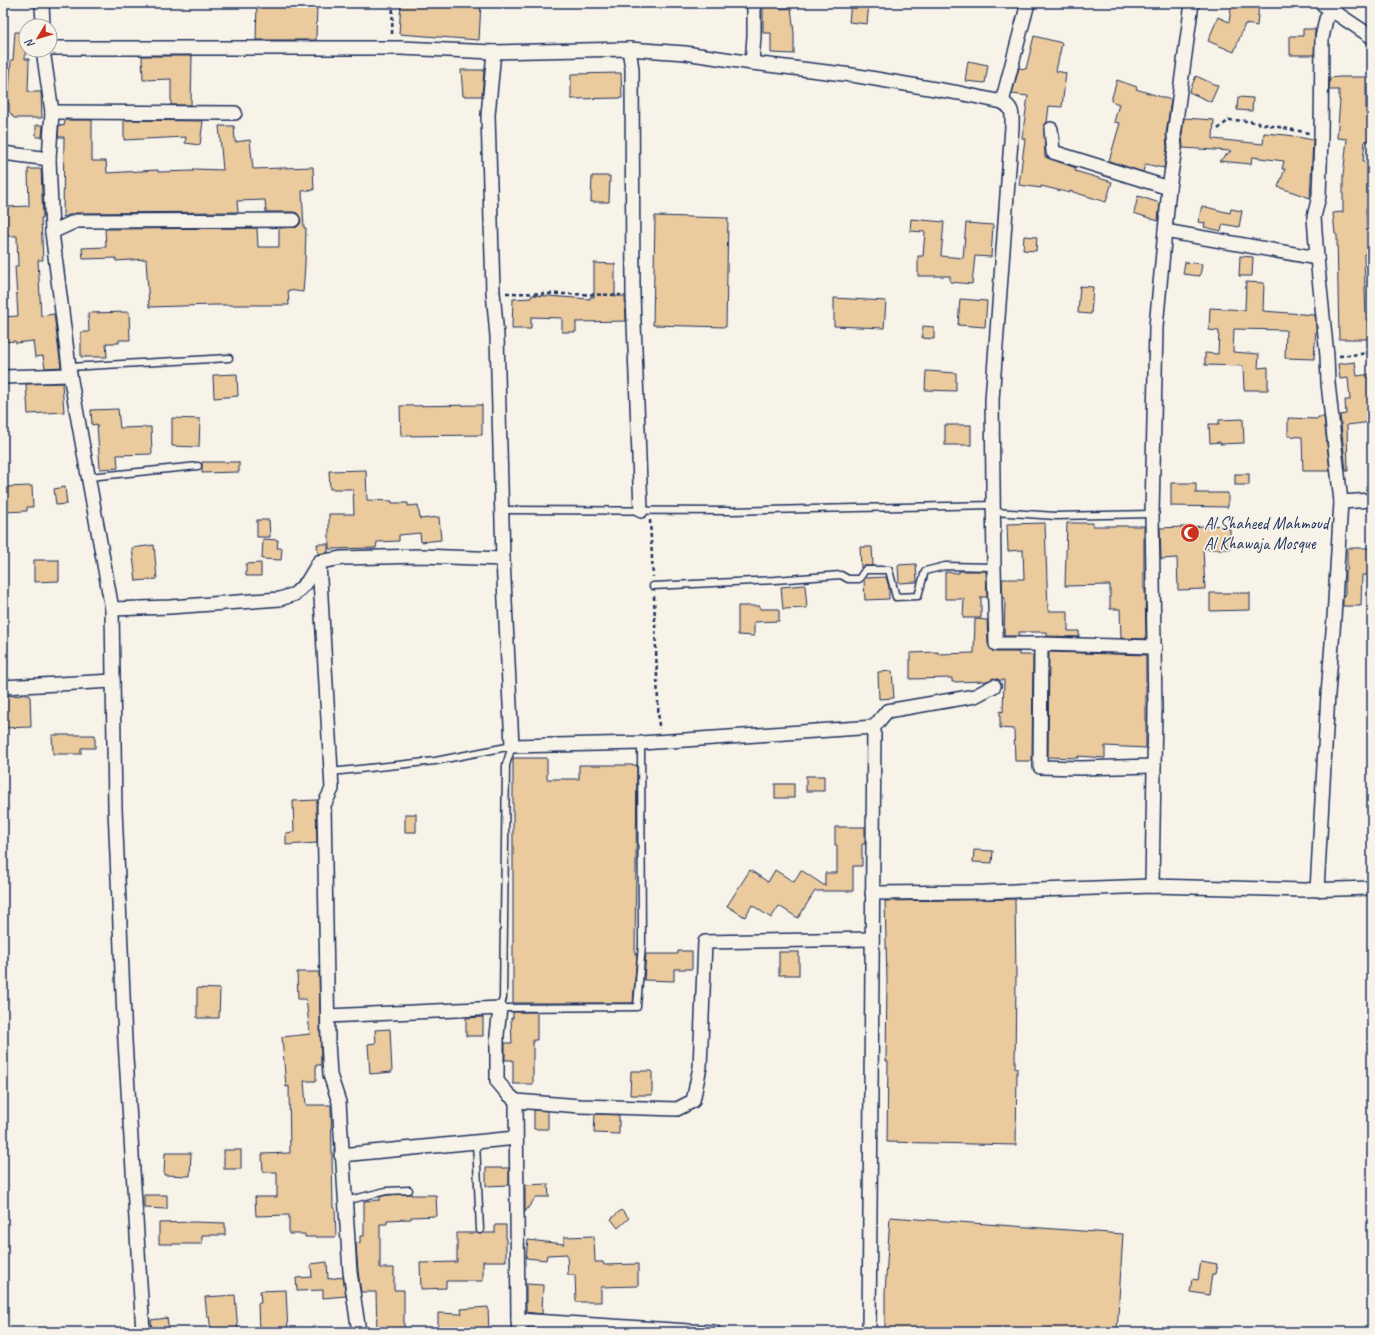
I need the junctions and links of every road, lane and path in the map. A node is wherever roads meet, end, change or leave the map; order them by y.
1 (42, 3) edge
2 (394, 3) edge
3 (754, 3) edge
4 (1028, 3) edge
5 (1192, 3) edge
6 (1326, 7) edge
7 (43, 18) edge
8 (1372, 37) edge
9 (58, 48) edge
10 (392, 48) junction
11 (630, 50) junction
12 (494, 52) junction
13 (44, 58) edge
14 (752, 63) junction
15 (1002, 102) junction
16 (52, 112) junction
17 (235, 113) dead end
18 (1051, 129) dead end
19 (1218, 129) dead end
20 (1321, 136) junction
21 (3, 153) edge
22 (49, 159) junction
23 (1169, 188) junction
24 (293, 220) dead end
25 (1165, 231) junction
26 (52, 232) junction
27 (1317, 258) junction
28 (493, 292) junction
29 (633, 295) junction
30 (1372, 353) edge
31 (1327, 356) junction
32 (230, 358) dead end
33 (70, 371) junction
34 (3, 378) edge
35 (198, 466) dead end
36 (89, 477) junction
37 (1372, 500) edge
38 (1341, 502) junction
39 (994, 509) junction
40 (502, 510) junction
41 (645, 511) junction
42 (1152, 514) junction
43 (503, 559) junction
44 (319, 562) junction
45 (994, 567) junction
46 (653, 586) junction
47 (112, 609) junction
48 (1041, 644) junction
49 (1154, 647) junction
50 (113, 681) junction
51 (994, 686) dead end
52 (3, 687) edge
53 (874, 727) junction
54 (660, 741) junction
55 (641, 743) junction
56 (512, 746) junction
57 (1154, 766) junction
58 (331, 772) junction
59 (1152, 886) junction
60 (1372, 888) edge
61 (1317, 890) junction
62 (872, 893) junction
63 (872, 939) junction
64 (500, 1008) junction
65 (328, 1016) junction
66 (516, 1101) junction
67 (516, 1138) junction
68 (476, 1142) junction
69 (342, 1155) junction
70 (409, 1190) dead end
71 (345, 1201) junction
72 (480, 1230) dead end
73 (518, 1326) edge
74 (143, 1332) edge
75 (359, 1332) edge
76 (714, 1332) edge
77 (870, 1332) edge

1 - 7 street
2 - 10 path
3 - 14 street
4 - 15 street
5 - 23 street
6 - 8 street
6 - 20 street
9 - 10 street
10 - 12 street
11 - 12 street
11 - 14 street
11 - 29 street
12 - 28 street
13 - 16 street
14 - 15 street
15 - 39 street
16 - 17 street
16 - 22 street
18 - 23 street
19 - 20 path
20 - 27 street
21 - 22 street
22 - 26 street
23 - 25 street
24 - 26 street
25 - 27 street
25 - 42 street
26 - 33 street
27 - 31 street
28 - 29 path
28 - 40 street
29 - 41 street
30 - 31 path
31 - 38 street
32 - 33 lane
33 - 34 street
33 - 36 street
35 - 36 lane
36 - 47 street
37 - 38 street
38 - 61 street
39 - 41 lane
39 - 42 lane
39 - 45 street
40 - 41 lane
40 - 43 street
41 - 46 path
42 - 49 street
43 - 44 street
43 - 56 street
44 - 47 street
44 - 58 street
45 - 46 lane
45 - 48 street
46 - 54 path
47 - 50 street
48 - 49 street
48 - 57 street
49 - 57 street
50 - 52 street
50 - 74 street
51 - 53 street
53 - 54 street
53 - 62 street
54 - 55 street
55 - 56 street
55 - 64 lane
56 - 58 lane
56 - 64 lane
57 - 59 street
58 - 65 street
59 - 61 street
59 - 62 street
60 - 61 street
62 - 63 street
63 - 66 street
63 - 77 street
64 - 65 street
64 - 66 street
65 - 69 street
66 - 67 street
67 - 68 street
67 - 73 street
68 - 69 street
68 - 72 lane
69 - 71 street
70 - 71 lane
71 - 75 street
73 - 76 street

